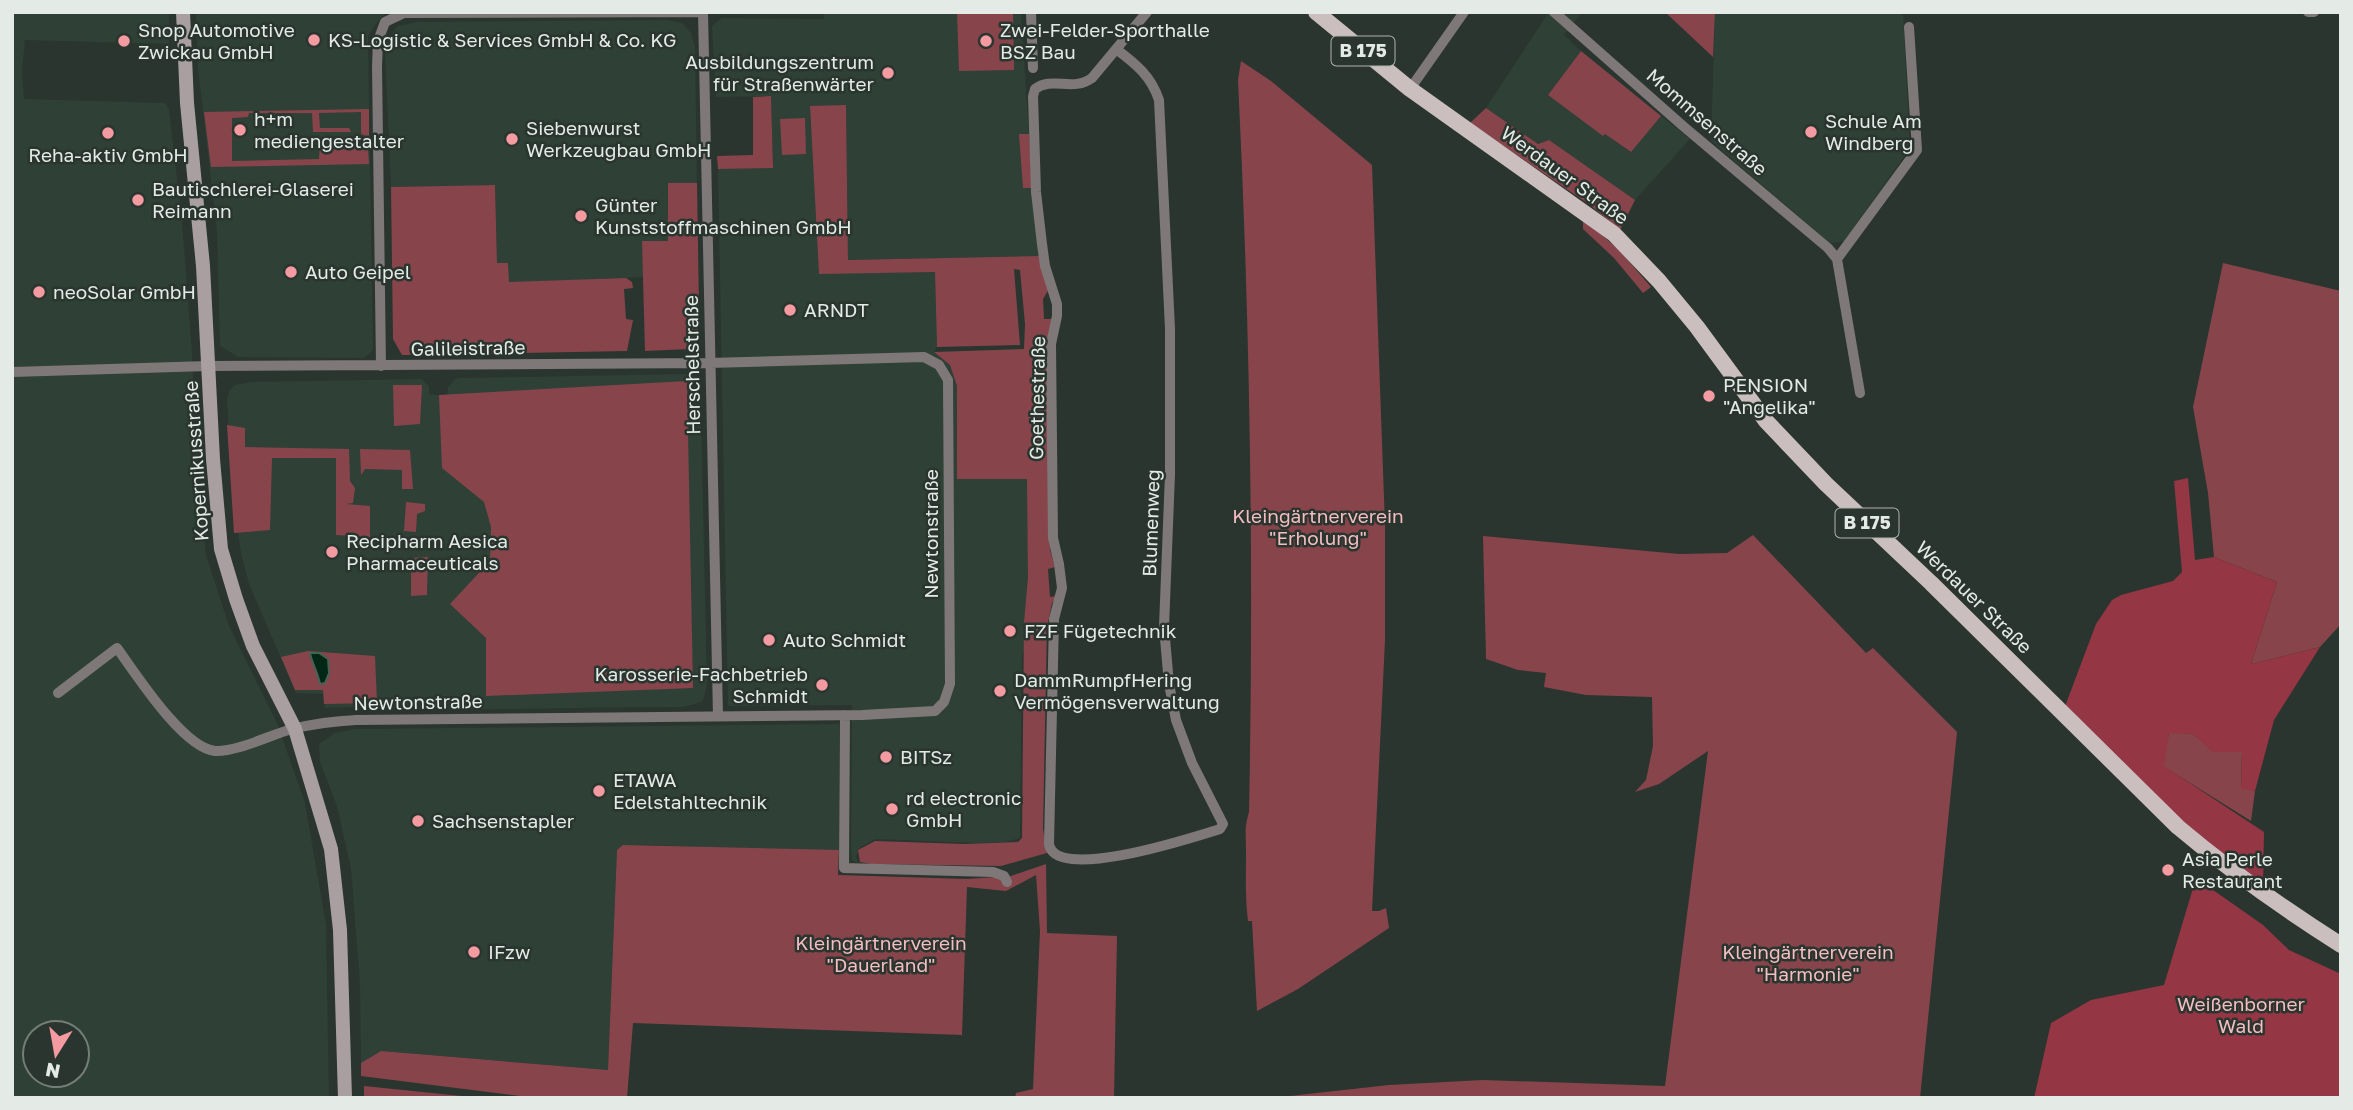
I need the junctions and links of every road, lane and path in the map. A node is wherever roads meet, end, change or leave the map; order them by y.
1 (183, 12) edge
2 (703, 12) edge
3 (710, 12) edge
4 (1031, 12) edge
5 (1147, 12) edge
6 (1316, 12) edge
7 (1464, 12) edge
8 (1554, 12) edge
9 (1909, 27) dead end
10 (1116, 49) junction
11 (1033, 68) dead end
12 (1410, 89) junction
13 (1837, 259) junction
14 (924, 356) joint
15 (709, 363) junction
16 (208, 366) junction
17 (381, 366) junction
18 (12, 372) edge
19 (1860, 393) dead end
20 (58, 693) dead end
21 (845, 715) junction
22 (718, 716) junction
23 (295, 729) junction
24 (1052, 853) joint
25 (1007, 882) dead end
26 (2341, 945) edge
27 (345, 1098) edge

1 - 16 street, Kopernikusstraße
2 - 3 street
2 - 15 street, Herschelstraße
2 - 17 street
4 - 11 street
5 - 10 street, Goethestraße
6 - 12 main road, Werdauer Straße / B 175
7 - 12 street
8 - 13 street, Mommsenstraße
9 - 13 street
10 - 24 street, Goethestraße
10 - 24 street, Blumenweg
12 - 26 main road, Werdauer Straße / B 175
13 - 19 street
14 - 15 street, Galileistraße
14 - 21 street, Newtonstraße
15 - 17 street, Galileistraße
15 - 22 street, Herschelstraße
16 - 17 street, Galileistraße
16 - 18 street, Galileistraße
16 - 23 street, Kopernikusstraße
20 - 23 street, Newtonstraße
21 - 22 street, Newtonstraße
21 - 25 street
22 - 23 street, Newtonstraße
23 - 27 street, Kopernikusstraße

